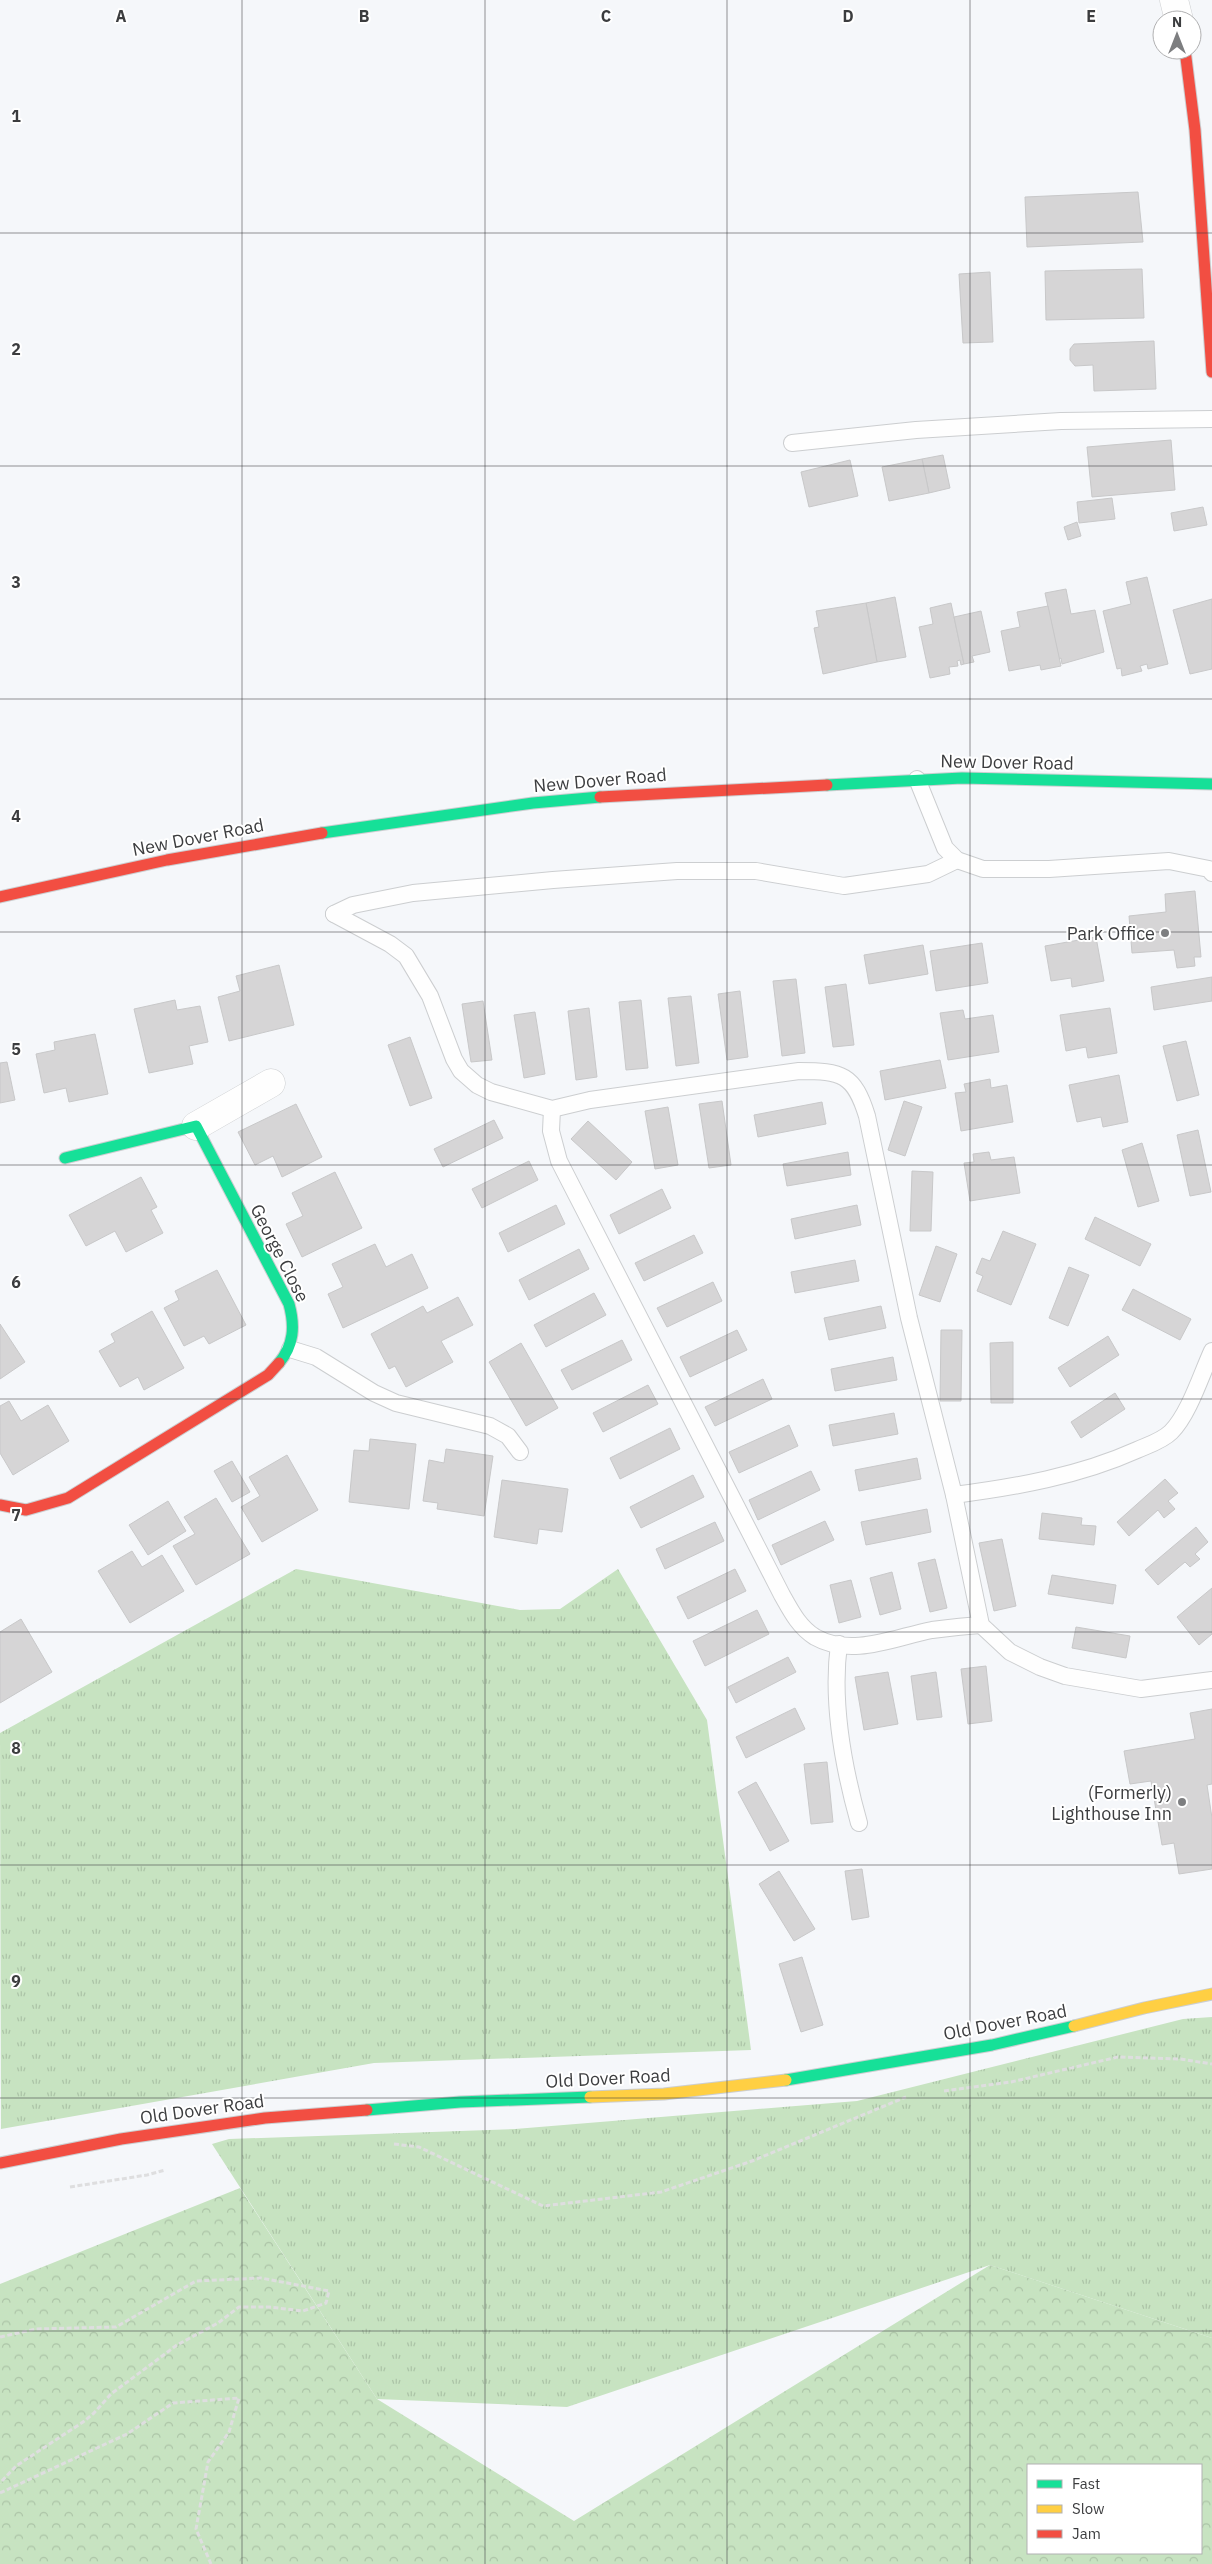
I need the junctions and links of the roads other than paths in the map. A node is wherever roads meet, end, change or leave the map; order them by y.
1 (1185, 60) edge
2 (1212, 372) edge
3 (1212, 419) edge
4 (792, 443) dead end
5 (917, 779) junction
6 (1212, 784) edge
7 (957, 860) junction
8 (1212, 873) edge
9 (0, 897) edge
10 (271, 1083) dead end
11 (552, 1109) junction
12 (196, 1126) junction
13 (65, 1158) dead end
14 (290, 1349) junction
15 (1212, 1351) edge
16 (520, 1452) dead end
17 (954, 1495) junction
18 (0, 1505) edge
19 (982, 1625) junction
20 (839, 1644) junction
21 (1212, 1680) edge
22 (859, 1823) dead end
23 (1212, 1994) edge
24 (0, 2163) edge

1 - 2 street
3 - 4 lane
5 - 6 street, New Dover Road
5 - 7 lane
5 - 9 street, New Dover Road
7 - 8 lane
7 - 11 lane
10 - 12 street
11 - 17 lane
11 - 20 lane
12 - 13 street
12 - 14 street, George Close
14 - 16 lane
14 - 18 street
15 - 17 lane
17 - 19 lane
19 - 20 lane
19 - 21 lane
20 - 22 lane
23 - 24 street, Old Dover Road

